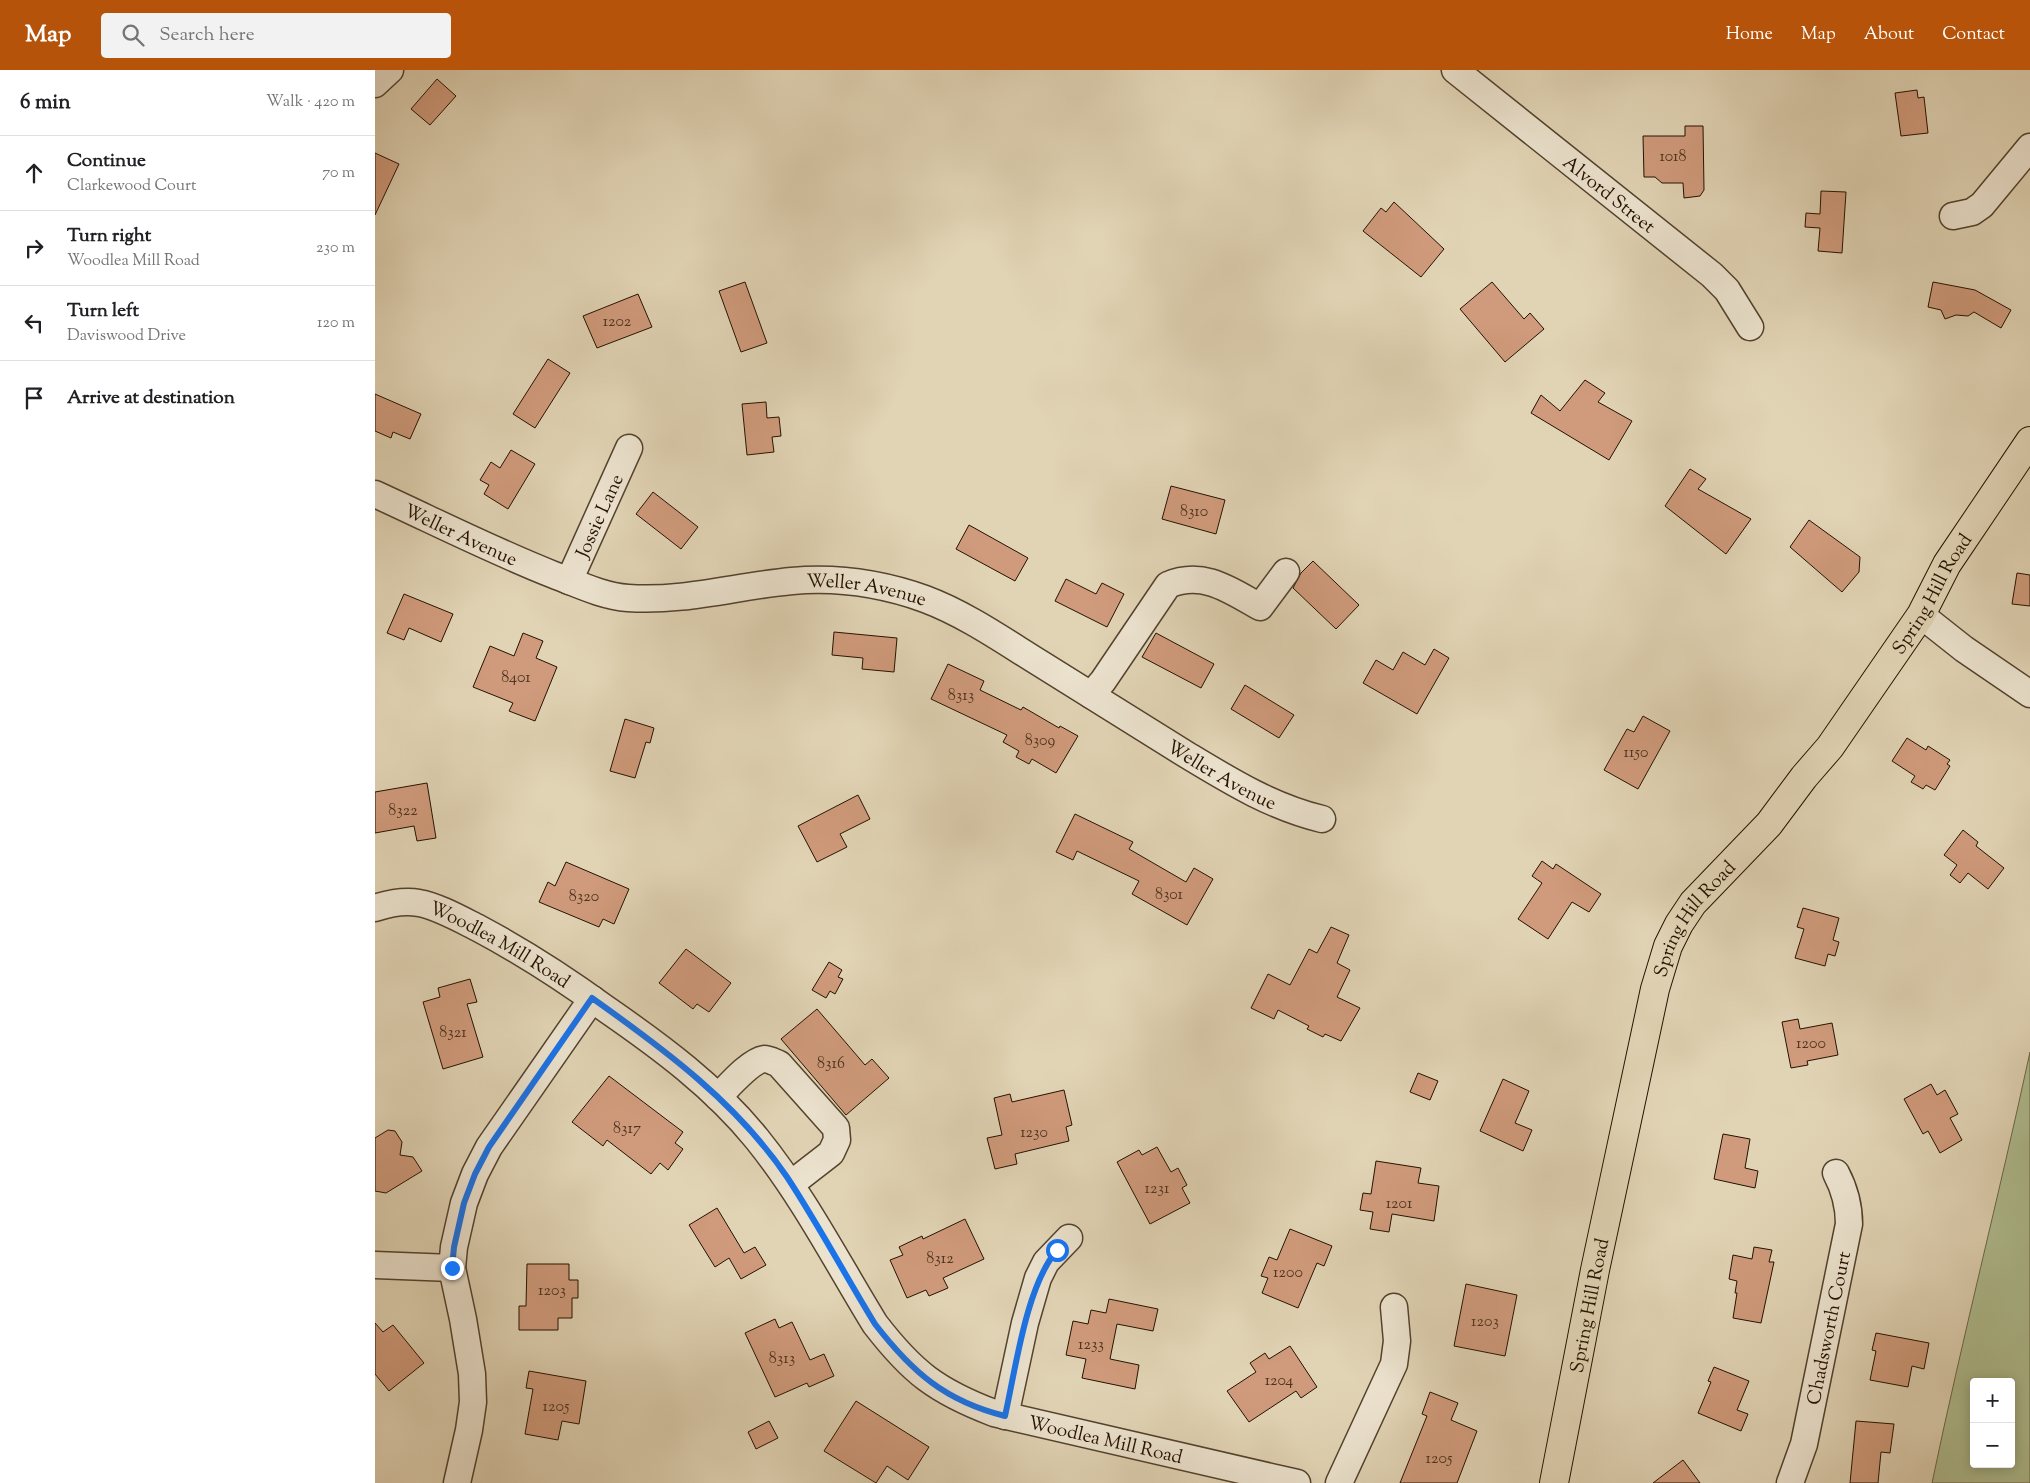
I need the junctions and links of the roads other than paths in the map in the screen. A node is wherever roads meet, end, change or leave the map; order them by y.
1 (390, 70) edge
2 (1455, 70) edge
3 (375, 84) edge
4 (2030, 147) edge
5 (1953, 216) dead end
6 (1750, 327) dead end
7 (2030, 441) edge
8 (629, 448) dead end
9 (375, 494) edge
10 (1286, 572) dead end
11 (569, 581) junction
12 (1921, 614) junction
13 (2030, 694) edge
14 (1091, 695) junction
15 (1321, 819) dead end
16 (375, 908) edge
17 (592, 998) junction
18 (717, 1097) junction
19 (1837, 1174) dead end
20 (791, 1184) junction
21 (1069, 1238) dead end
22 (375, 1265) edge
23 (452, 1268) junction
24 (1394, 1307) dead end
25 (1005, 1416) junction
26 (457, 1483) edge
27 (1297, 1483) edge
28 (1339, 1483) edge
29 (1553, 1483) edge
30 (1790, 1483) edge

1 - 3 street
2 - 6 street, Alvord Street
4 - 5 street
7 - 12 main road, Spring Hill Road
8 - 11 street, Jossie Lane
9 - 11 street, Weller Avenue
10 - 14 street
11 - 14 street, Weller Avenue
12 - 13 street
12 - 29 main road, Spring Hill Road
14 - 15 street, Weller Avenue
16 - 17 street, Woodlea Mill Road
17 - 18 street, Woodlea Mill Road
17 - 23 street
18 - 20 street, Woodlea Mill Road
18 - 20 street
19 - 30 street, Chadsworth Court
20 - 25 street, Woodlea Mill Road
21 - 25 street
22 - 23 street
23 - 26 street
24 - 28 street
25 - 27 street, Woodlea Mill Road

